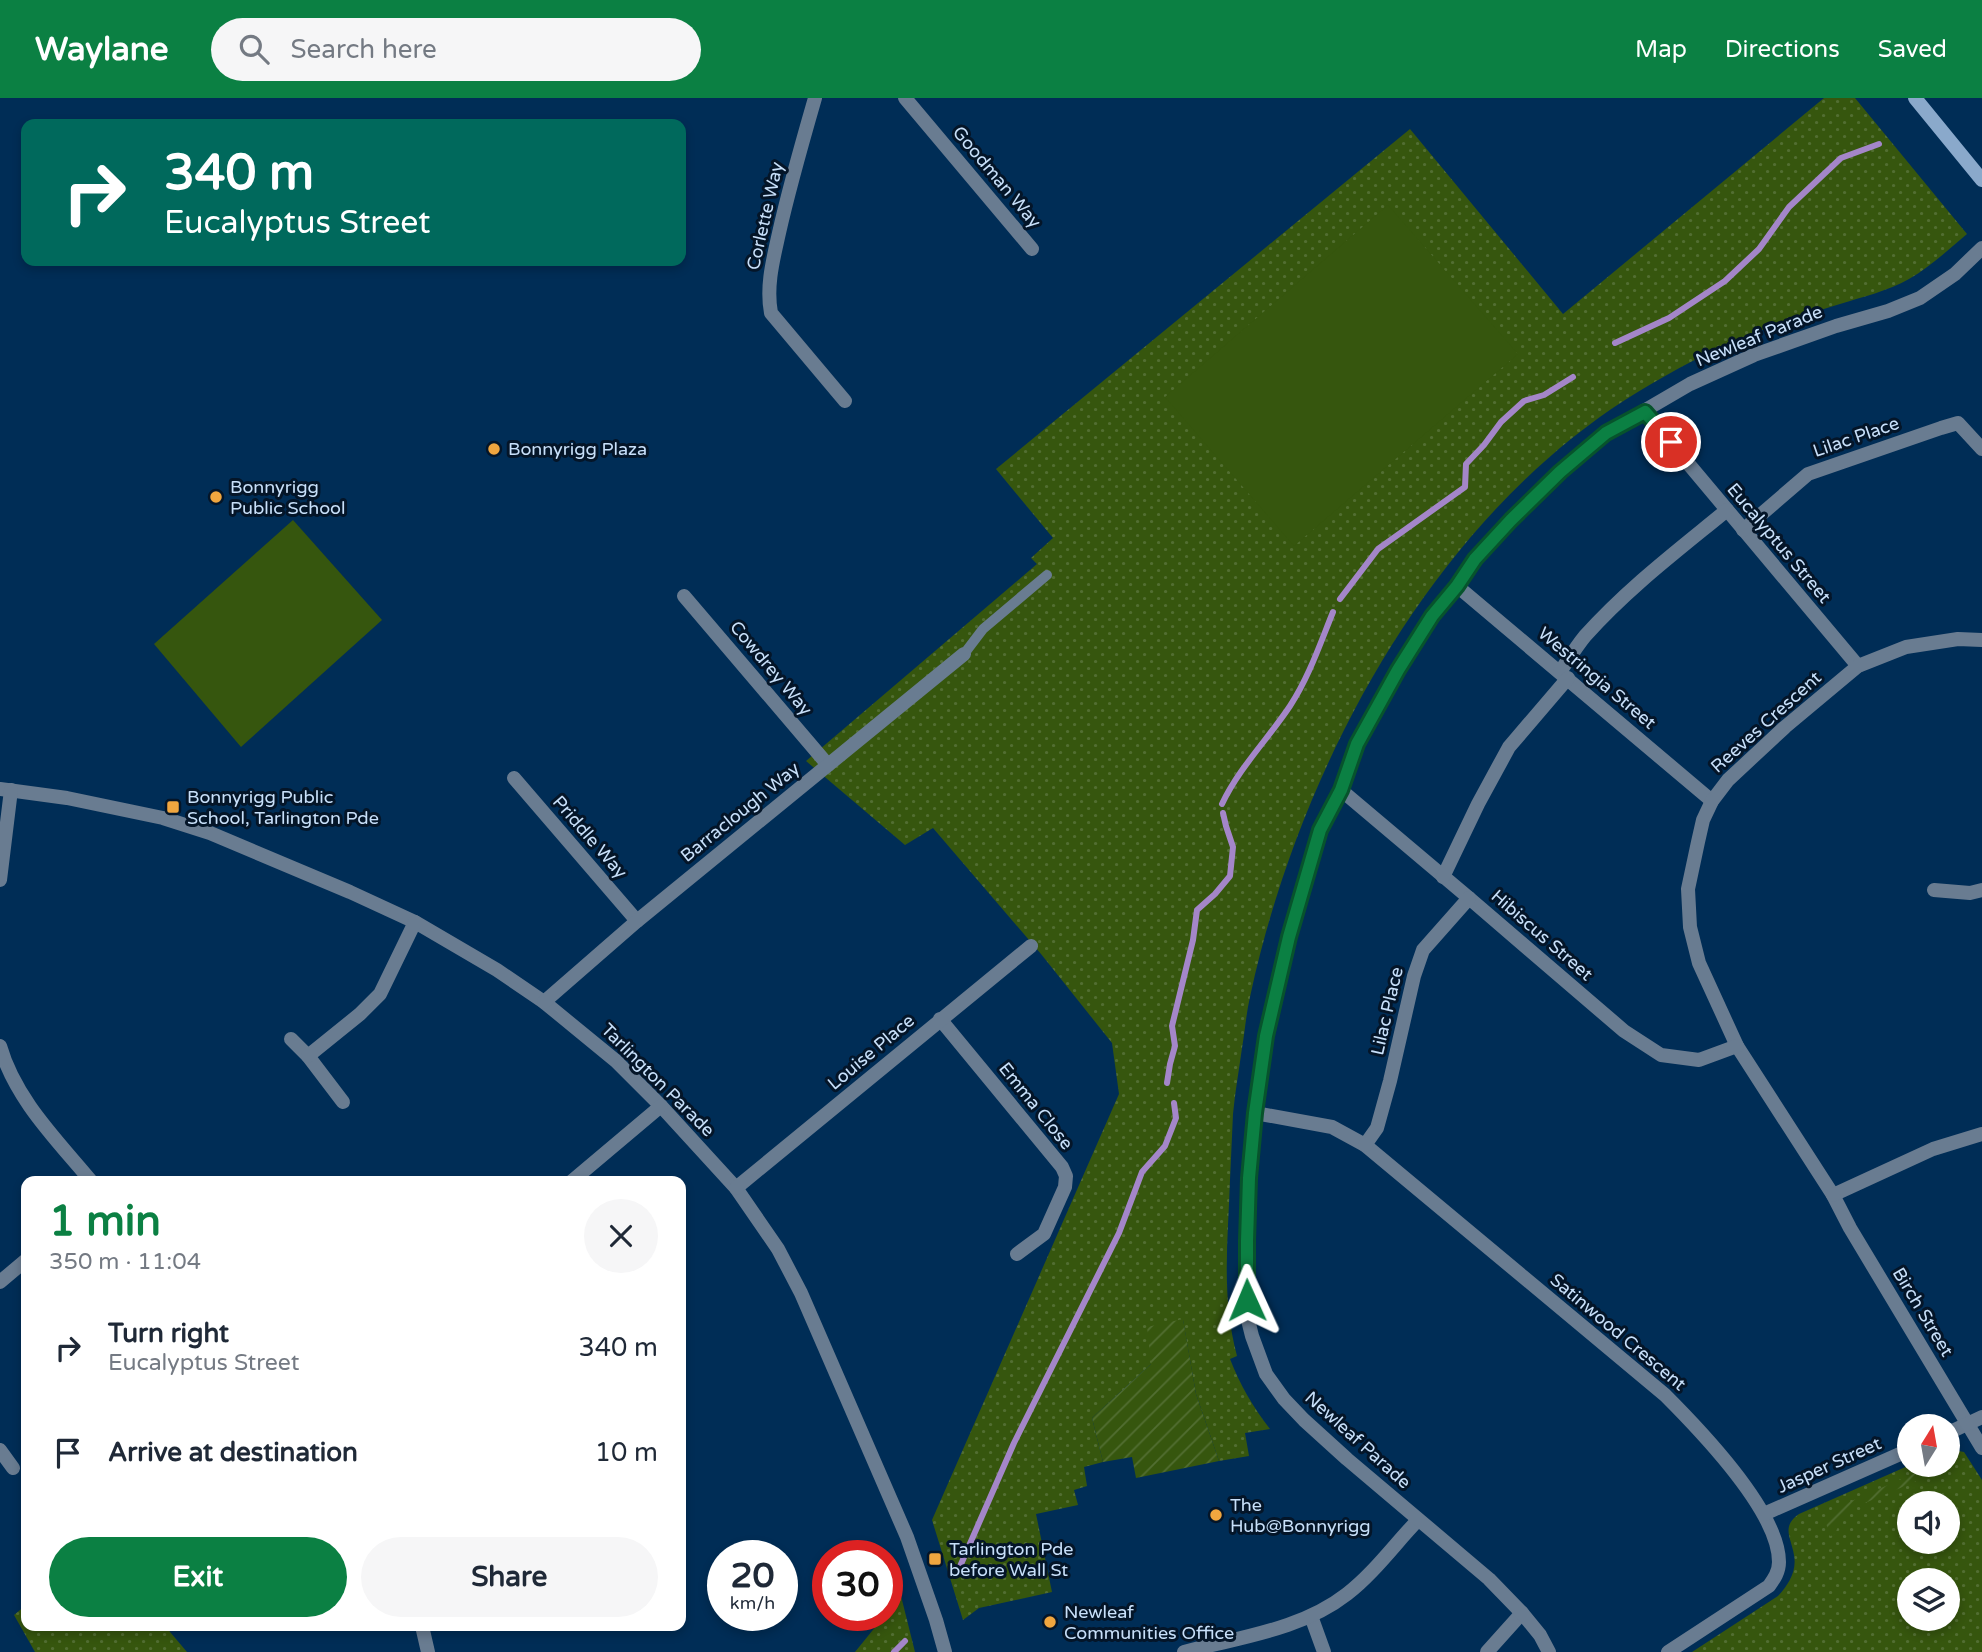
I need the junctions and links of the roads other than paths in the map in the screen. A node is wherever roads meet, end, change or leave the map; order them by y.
1 (815, 98) edge
2 (905, 98) edge
3 (1915, 98) edge
4 (1982, 180) edge
5 (1982, 248) edge
6 (1032, 249) dead end
7 (845, 401) dead end
8 (1645, 412) junction
9 (1982, 449) edge
10 (1727, 510) junction
11 (1743, 530) junction
12 (1047, 575) dead end
13 (1457, 586) junction
14 (684, 596) dead end
15 (1982, 640) edge
16 (964, 654) joint
17 (1858, 666) junction
18 (1564, 675) junction
19 (828, 765) junction
20 (513, 778) dead end
21 (5, 790) edge
22 (1341, 790) junction
23 (1712, 801) junction
24 (1443, 877) junction
25 (0, 880) edge
26 (1934, 890) dead end
27 (1982, 890) edge
28 (1469, 898) junction
29 (637, 921) junction
30 (415, 922) junction
31 (1031, 946) dead end
32 (544, 1002) junction
33 (940, 1019) junction
34 (291, 1039) dead end
35 (0, 1046) edge
36 (1737, 1046) junction
37 (308, 1056) junction
38 (343, 1102) dead end
39 (661, 1106) junction
40 (1255, 1113) junction
41 (1982, 1134) edge
42 (1365, 1145) junction
43 (87, 1176) edge
44 (578, 1176) edge
45 (736, 1188) junction
46 (1833, 1195) junction
47 (1017, 1254) dead end
48 (21, 1264) edge
49 (0, 1282) edge
50 (1982, 1417) edge
51 (1968, 1424) junction
52 (1960, 1428) edge
53 (1982, 1448) edge
54 (0, 1450) edge
55 (1897, 1455) edge
56 (13, 1468) dead end
57 (1764, 1514) junction
58 (1418, 1520) junction
59 (1522, 1613) junction
60 (1311, 1616) junction
61 (423, 1631) edge
62 (428, 1652) edge
63 (945, 1652) edge
64 (1184, 1652) edge
65 (1324, 1652) edge
66 (1487, 1652) edge
67 (1549, 1652) edge
68 (1668, 1652) edge

1 - 7 street, Corlette Way
2 - 6 street, Goodman Way
3 - 4 main road
5 - 8 street, Newleaf Parade
8 - 10 street, Eucalyptus Street
8 - 13 street, Newleaf Parade
9 - 11 street, Lilac Place
10 - 11 street, Eucalyptus Street
10 - 18 street
11 - 17 street, Eucalyptus Street
12 - 16 lane
13 - 18 street, Westringia Street
13 - 22 street, Newleaf Parade
14 - 19 street, Cowdrey Way
15 - 17 street, Reeves Crescent
16 - 19 street, Barraclough Way
17 - 23 street, Reeves Crescent
18 - 23 street, Westringia Street
18 - 24 street
19 - 29 street, Barraclough Way
20 - 29 street, Priddle Way
21 - 25 street
21 - 30 street, Tarlington Parade
22 - 24 street, Hibiscus Street
22 - 40 street, Newleaf Parade
23 - 36 street, Reeves Crescent
24 - 28 street, Hibiscus Street
26 - 27 street
28 - 36 street, Hibiscus Street
28 - 42 street, Lilac Place
29 - 32 street, Barraclough Way
30 - 32 street, Tarlington Parade
30 - 37 street
31 - 33 street, Louise Place
32 - 39 street, Tarlington Parade
33 - 45 street, Louise Place
33 - 47 street, Emma Close
34 - 37 street
35 - 43 street
36 - 46 street, Reeves Crescent
37 - 38 street
39 - 44 street
39 - 45 street, Tarlington Parade
40 - 42 street, Satinwood Crescent
40 - 58 street, Newleaf Parade
41 - 46 street
42 - 57 street, Satinwood Crescent
45 - 63 street, Tarlington Parade
46 - 51 street, Birch Street
48 - 49 street
50 - 51 street
51 - 52 street
51 - 53 street, Birch Street
54 - 56 street
55 - 57 street, Jasper Street
57 - 68 street, Satinwood Crescent
58 - 59 street, Newleaf Parade
58 - 60 street
59 - 66 street
59 - 67 street, Newleaf Parade
60 - 64 street
60 - 65 street
61 - 62 street

